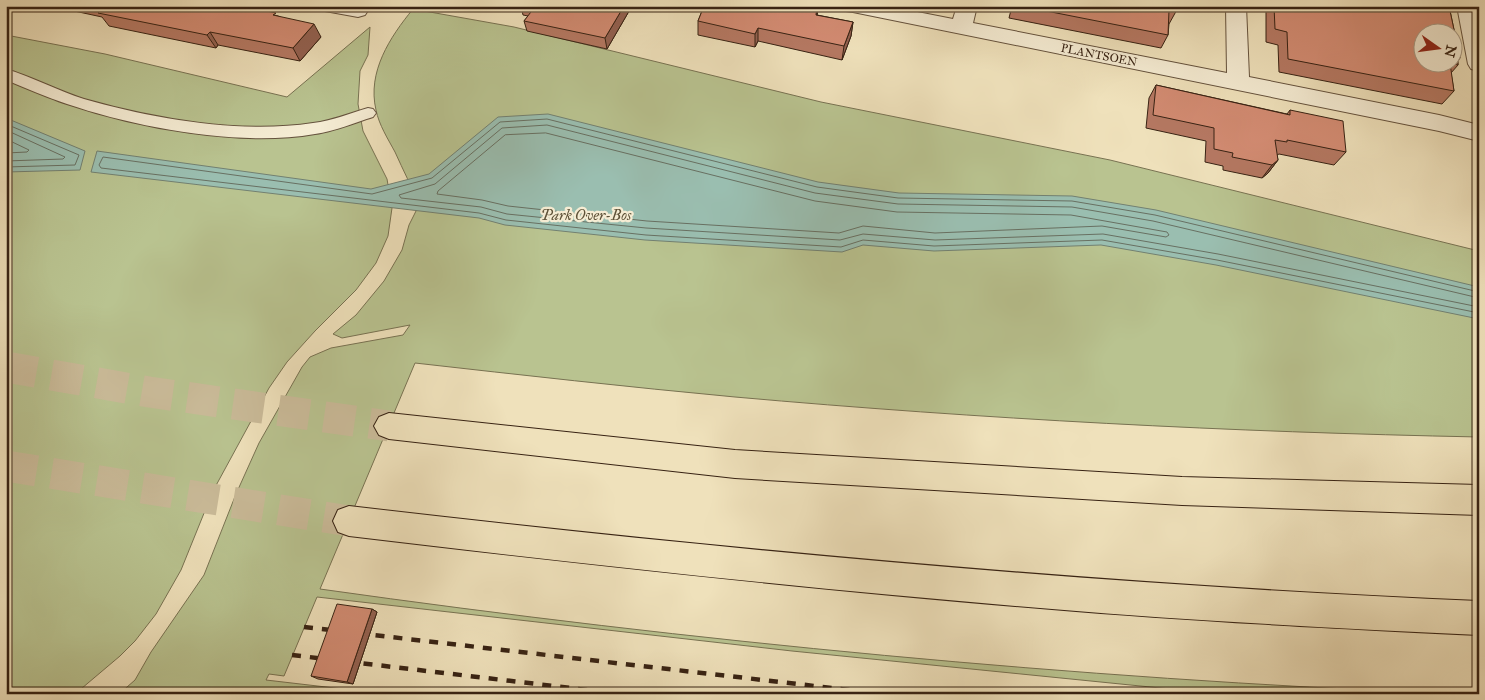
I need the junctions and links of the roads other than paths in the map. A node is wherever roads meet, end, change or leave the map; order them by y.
1 (332, 6) edge
2 (361, 6) edge
3 (853, 6) edge
4 (967, 6) edge
5 (1236, 6) edge
6 (1467, 6) edge
7 (1479, 8) edge
8 (961, 28) junction
9 (1479, 64) edge
10 (6, 74) edge
11 (1238, 82) junction
12 (368, 113) dead end
13 (1479, 133) edge
14 (389, 426) tunnel mouth
15 (1479, 500) edge
16 (349, 521) tunnel mouth
17 (1479, 618) edge

1 - 2 street
3 - 8 street, PLANTSOEN
4 - 8 street
5 - 11 street
6 - 7 street
6 - 9 street
8 - 11 street, PLANTSOEN
10 - 12 lane
11 - 13 street, PLANTSOEN
14 - 15 highway
16 - 17 highway

